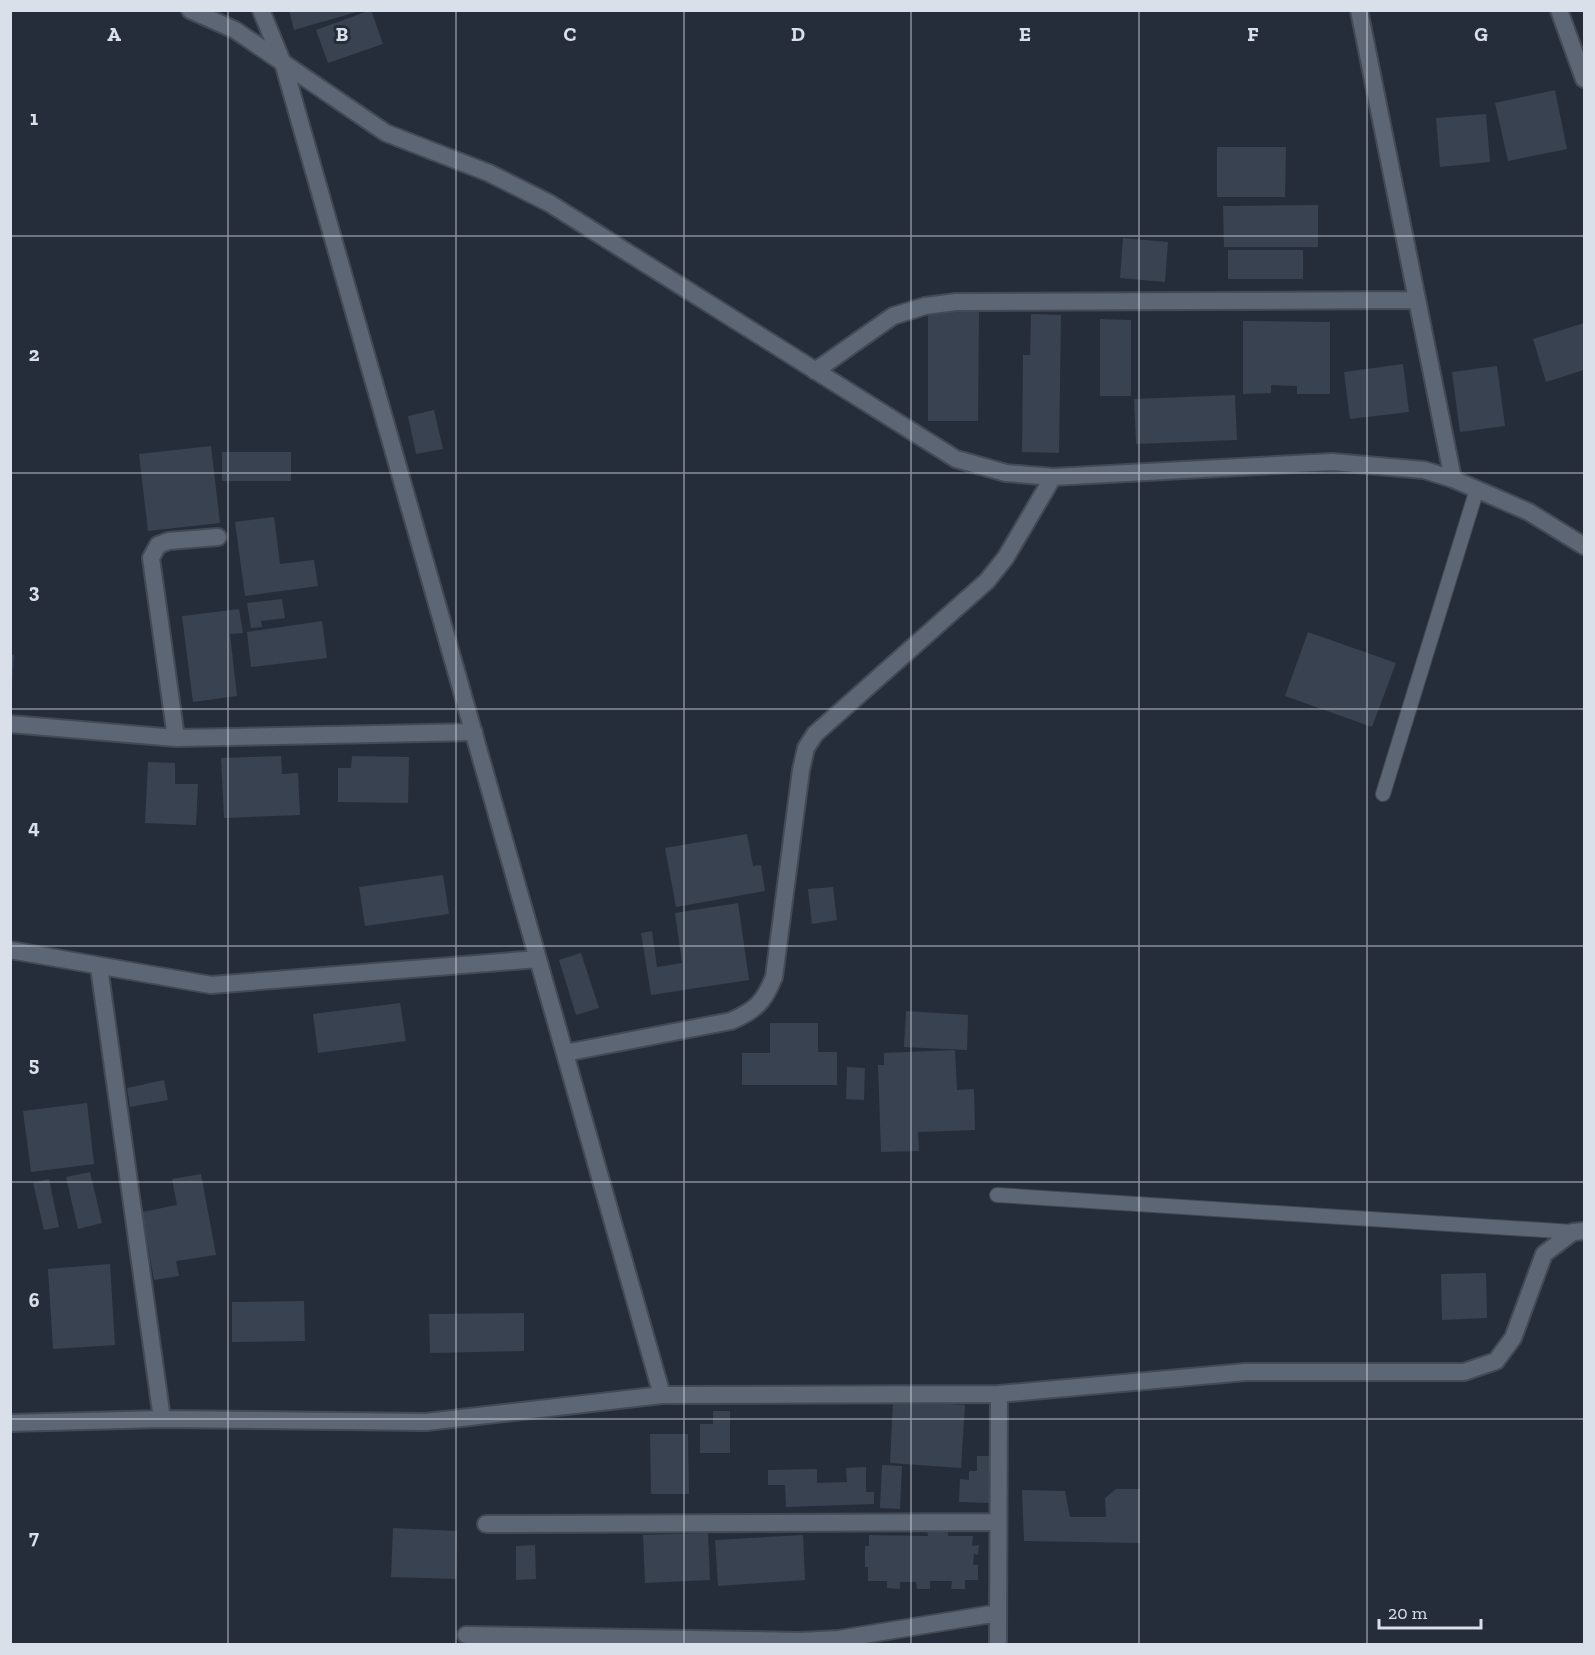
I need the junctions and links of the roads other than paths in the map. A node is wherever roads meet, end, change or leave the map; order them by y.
1 (190, 10) edge
2 (261, 10) edge
3 (1359, 10) edge
4 (1559, 10) edge
5 (1578, 41) edge
6 (284, 66) junction
7 (1584, 79) edge
8 (1417, 300) junction
9 (815, 371) junction
10 (1053, 477) junction
11 (1453, 479) junction
12 (1477, 489) junction
13 (218, 537) dead end
14 (1584, 546) edge
15 (10, 724) edge
16 (474, 732) junction
17 (176, 738) junction
18 (1383, 794) dead end
19 (10, 950) edge
20 (538, 959) junction
21 (99, 967) junction
22 (565, 1053) junction
23 (997, 1195) dead end
24 (1579, 1232) edge
25 (999, 1394) junction
26 (662, 1395) junction
27 (162, 1419) junction
28 (10, 1423) edge
29 (998, 1522) junction
30 (486, 1524) dead end
31 (998, 1613) junction
32 (466, 1635) dead end
33 (998, 1644) edge

1 - 6 street
2 - 6 street
3 - 8 street
4 - 5 street
5 - 7 street
6 - 9 street
6 - 16 street
8 - 9 street
8 - 11 street
9 - 10 street
10 - 11 street
10 - 22 street
11 - 12 street
12 - 14 street
12 - 18 lane
13 - 17 street
15 - 17 street
16 - 17 street
16 - 20 street
19 - 21 street
20 - 21 street
20 - 22 street
21 - 27 street
22 - 26 street
23 - 24 lane
24 - 25 street
25 - 26 street
25 - 29 street
26 - 27 street
27 - 28 street
29 - 30 street
29 - 31 street
31 - 32 street
31 - 33 street

